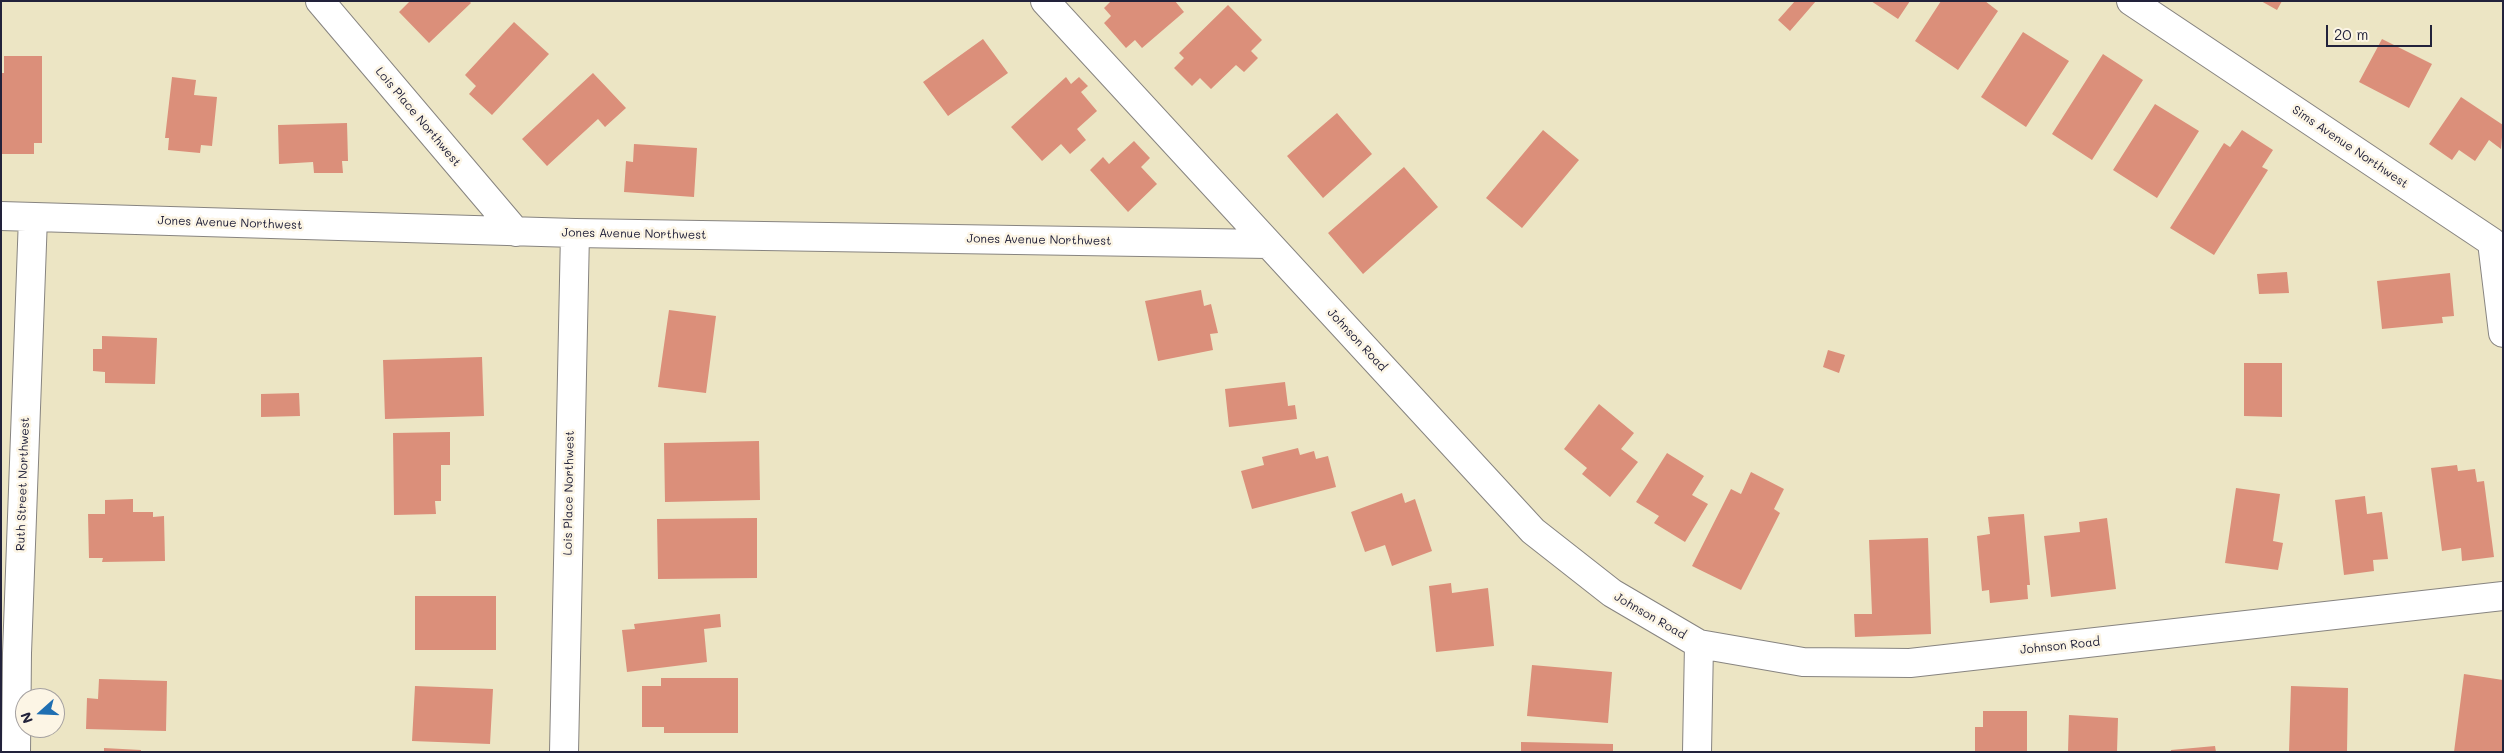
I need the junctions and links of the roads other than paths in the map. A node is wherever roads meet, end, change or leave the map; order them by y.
1 (320, 1) edge
2 (1045, 1) edge
3 (2132, 1) edge
4 (1, 216) edge
5 (33, 217) junction
6 (516, 232) junction
7 (575, 233) junction
8 (1268, 244) junction
9 (2503, 333) edge
10 (2503, 596) edge
11 (1699, 644) junction
12 (16, 752) edge
13 (564, 752) edge
14 (1697, 752) edge

1 - 6 street, Lois Place Northwest
2 - 8 street, Johnson Road
3 - 9 street, Sims Avenue Northwest
4 - 5 street, Jones Avenue Northwest
5 - 6 street, Jones Avenue Northwest
5 - 12 street, Ruth Street Northwest
6 - 7 street, Jones Avenue Northwest
7 - 8 street, Jones Avenue Northwest
7 - 13 street, Lois Place Northwest
8 - 11 street, Johnson Road
10 - 11 street, Johnson Road
11 - 14 street

